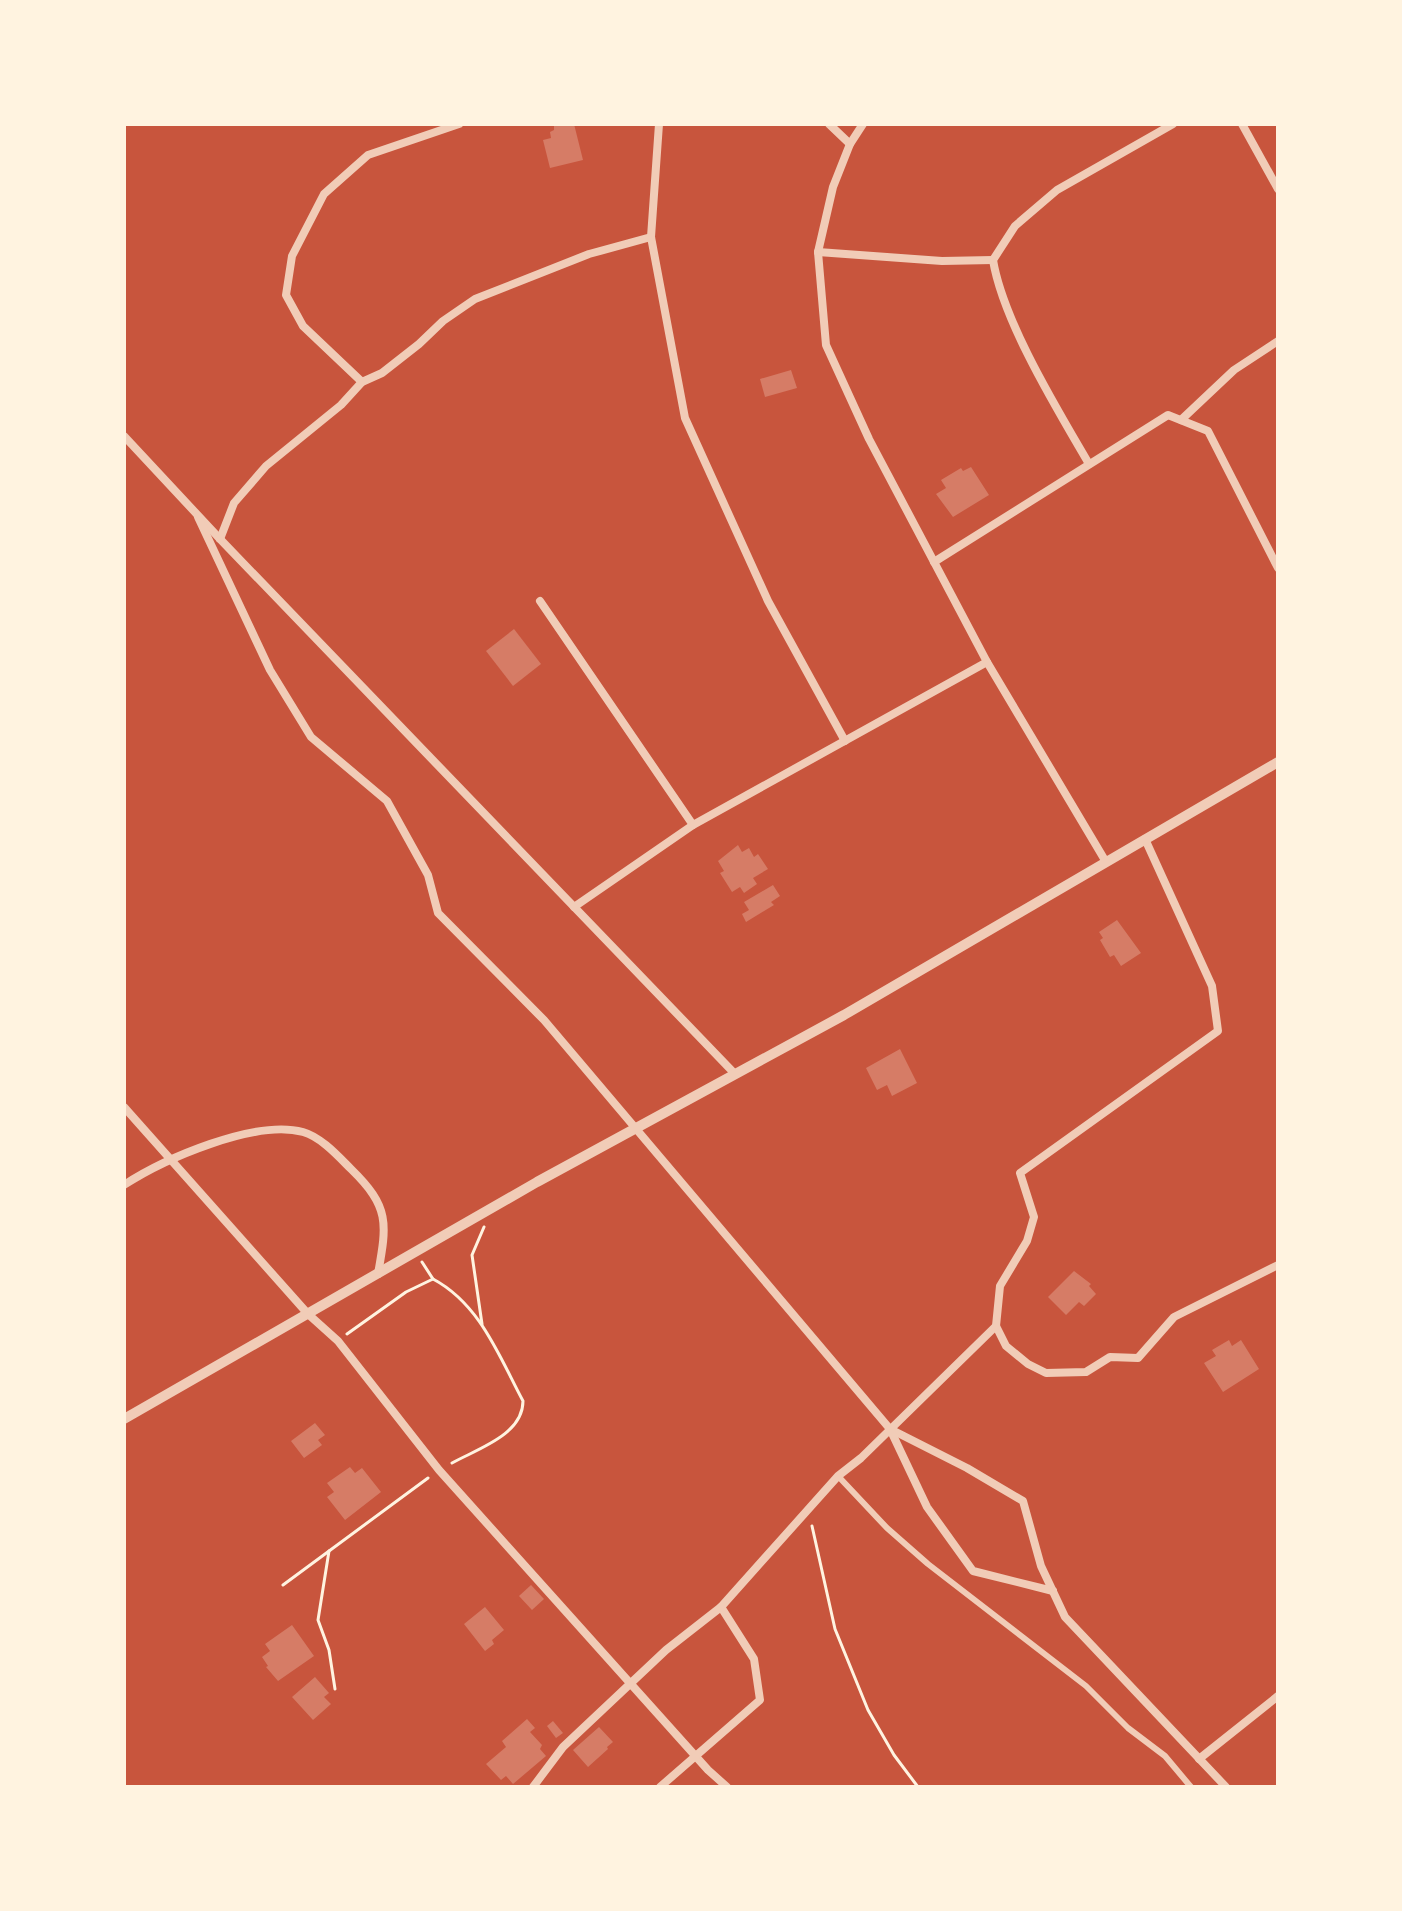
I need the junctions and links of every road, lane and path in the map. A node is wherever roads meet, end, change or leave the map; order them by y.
1 (459, 124) edge
2 (659, 124) edge
3 (829, 124) edge
4 (863, 124) edge
5 (1173, 124) edge
6 (1242, 124) edge
7 (850, 144) junction
8 (1278, 189) edge
9 (651, 237) junction
10 (818, 252) junction
11 (993, 260) junction
12 (1278, 341) edge
13 (362, 382) junction
14 (1181, 420) junction
15 (124, 436) edge
16 (1089, 464) junction
17 (198, 517) junction
18 (220, 539) junction
19 (934, 562) junction
20 (1278, 568) edge
21 (540, 601) dead end
22 (987, 662) junction
23 (845, 741) junction
24 (1278, 762) edge
25 (693, 825) junction
26 (1145, 839) junction
27 (1106, 862) junction
28 (574, 907) junction
29 (735, 1074) junction
30 (124, 1107) edge
31 (636, 1128) junction
32 (170, 1162) junction
33 (124, 1185) edge
34 (492, 1208) junction
35 (415, 1252) junction
36 (1278, 1265) edge
37 (378, 1274) junction
38 (433, 1279) junction
39 (308, 1314) junction
40 (482, 1324) junction
41 (996, 1326) junction
42 (338, 1341) junction
43 (124, 1419) edge
44 (890, 1429) junction
45 (439, 1470) junction
46 (838, 1476) junction
47 (809, 1510) junction
48 (329, 1551) junction
49 (283, 1585) dead end
50 (1053, 1591) junction
51 (721, 1607) junction
52 (630, 1683) junction
53 (335, 1689) dead end
54 (1278, 1696) edge
55 (696, 1756) junction
56 (1199, 1759) junction
57 (533, 1787) edge
58 (660, 1787) edge
59 (727, 1787) edge
60 (918, 1787) edge
61 (1191, 1787) edge
62 (1226, 1787) edge

1 - 13 street
2 - 9 street
3 - 7 street
4 - 7 street
5 - 11 street
6 - 8 street
7 - 10 street
9 - 13 street
9 - 23 street
10 - 11 street
10 - 19 street
11 - 16 street
12 - 14 street
13 - 18 street
14 - 16 street
14 - 20 street
15 - 17 street
16 - 19 street
17 - 18 street
17 - 31 street
18 - 28 street
19 - 22 street
21 - 25 street
22 - 23 street
22 - 27 street
23 - 25 street
24 - 26 street
25 - 28 street
26 - 27 street
26 - 41 street
27 - 29 street
28 - 29 street
29 - 31 street
30 - 32 street
31 - 34 street
31 - 44 street
32 - 33 street
32 - 37 street
32 - 39 street
34 - 35 street
34 - 40 path
35 - 37 street
35 - 38 path
36 - 41 street
37 - 39 street
38 - 40 path
38 - 42 path
39 - 42 street
39 - 43 street
40 - 45 path
41 - 44 street
42 - 45 street
44 - 46 street
44 - 50 street
44 - 50 street
45 - 48 path
45 - 52 street
46 - 47 street
46 - 61 street
47 - 51 street
47 - 60 path
48 - 49 path
48 - 53 path
50 - 56 street
51 - 52 street
51 - 55 street
52 - 55 street
52 - 57 street
54 - 56 street
55 - 58 street
55 - 59 street
56 - 62 street

